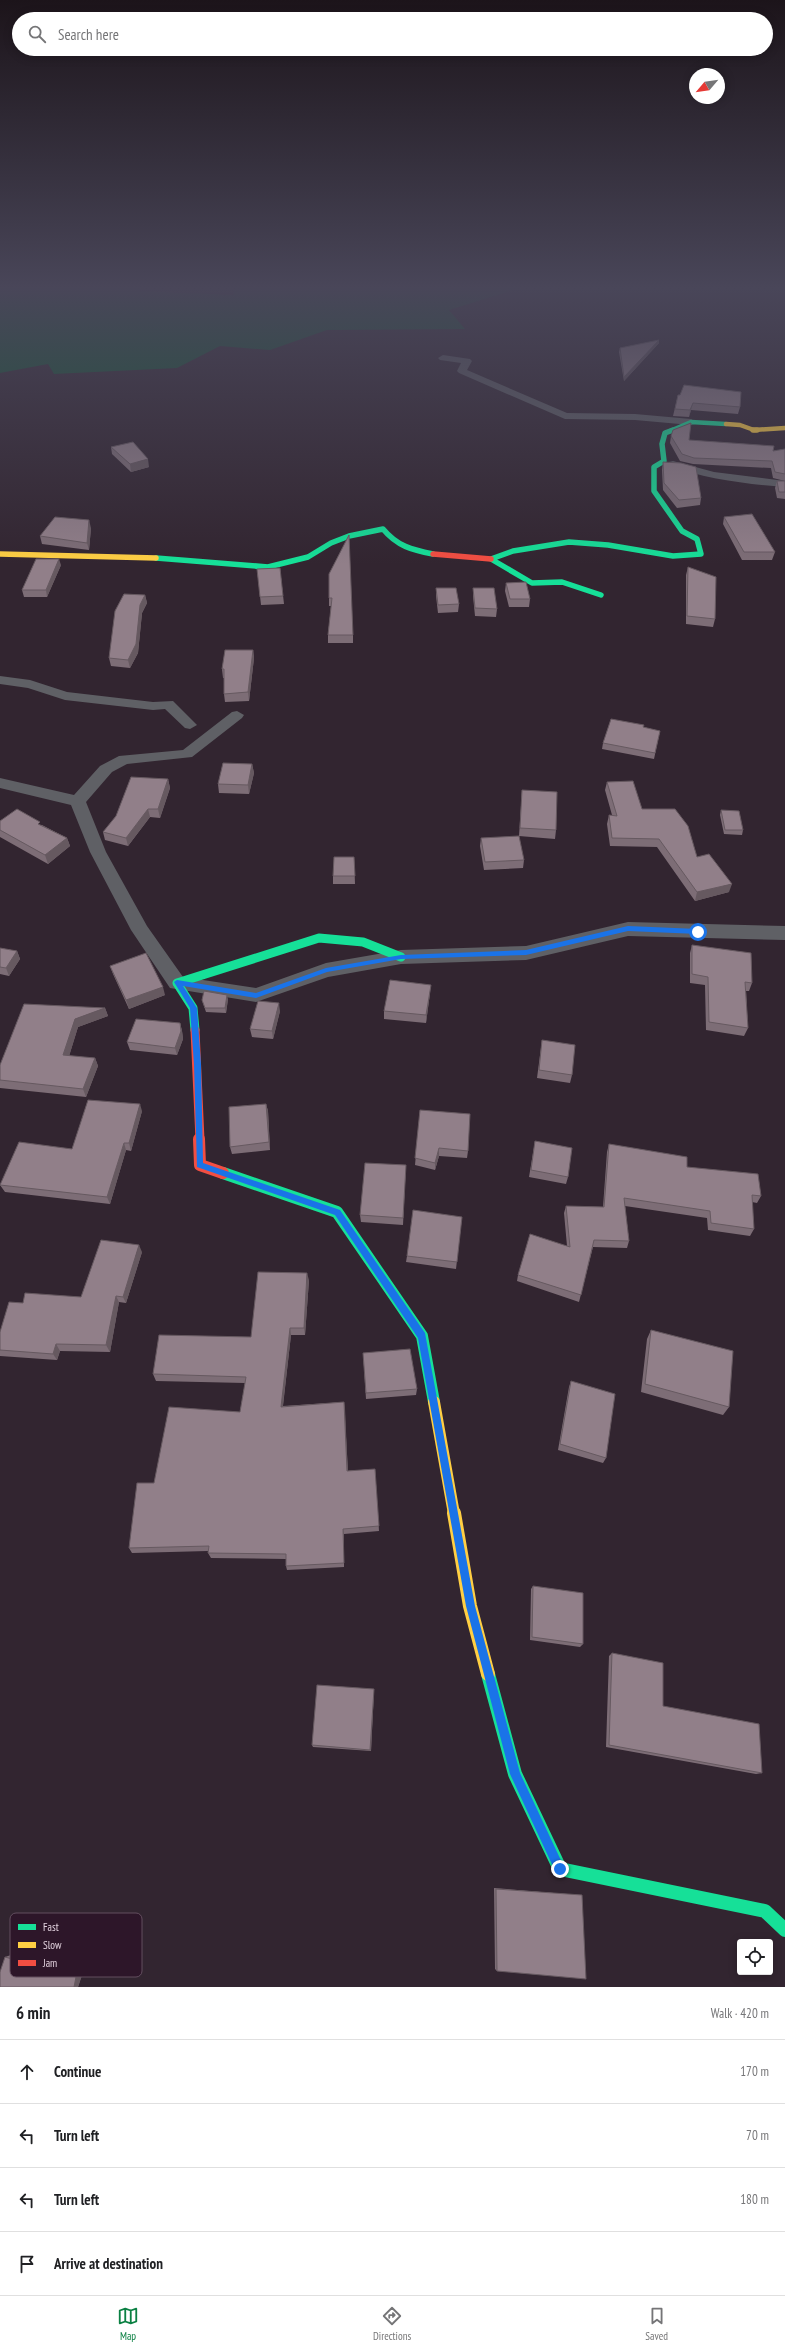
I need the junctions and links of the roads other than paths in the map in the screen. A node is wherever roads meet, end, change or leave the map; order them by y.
1 (480, 379) edge
2 (691, 422) junction
3 (785, 428) edge
4 (664, 461) junction
5 (785, 484) edge
6 (0, 554) edge
7 (491, 559) junction
8 (601, 595) dead end
9 (0, 680) edge
10 (237, 715) dead end
11 (190, 725) dead end
12 (0, 783) edge
13 (78, 801) junction
14 (785, 933) edge
15 (401, 957) junction
16 (177, 982) junction
17 (785, 1930) edge

1 - 2 street
2 - 3 street
2 - 4 street
4 - 5 street
4 - 7 street
6 - 7 street
7 - 8 street
9 - 11 street
10 - 13 street
12 - 13 street
13 - 16 street
14 - 15 street
15 - 16 street
15 - 16 street
16 - 17 street

